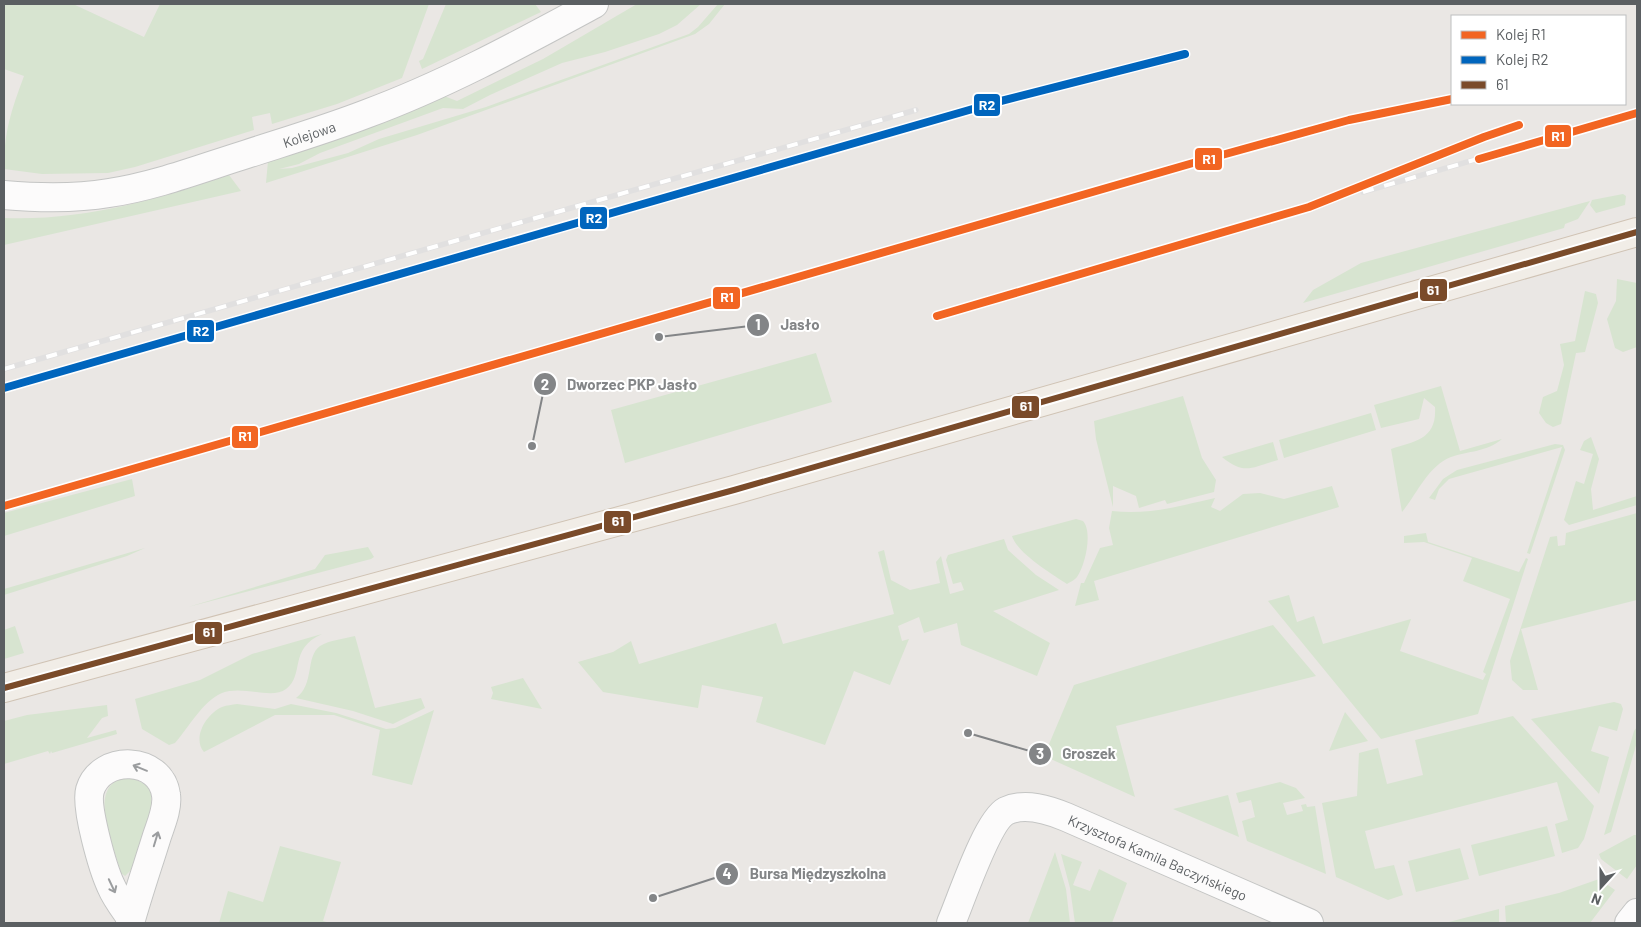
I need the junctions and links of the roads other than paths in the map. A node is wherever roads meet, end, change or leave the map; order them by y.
1 (594, 4) edge
2 (4, 195) edge
3 (1637, 232) edge
4 (4, 688) edge
5 (1637, 913) edge
6 (130, 921) edge
7 (951, 923) edge
8 (1309, 923) edge
9 (1630, 923) edge

1 - 2 street, Kolejowa
3 - 4 main road
5 - 9 street
6 -> 6 street
7 - 8 street, Krzysztofa Kamila Baczyńskiego

